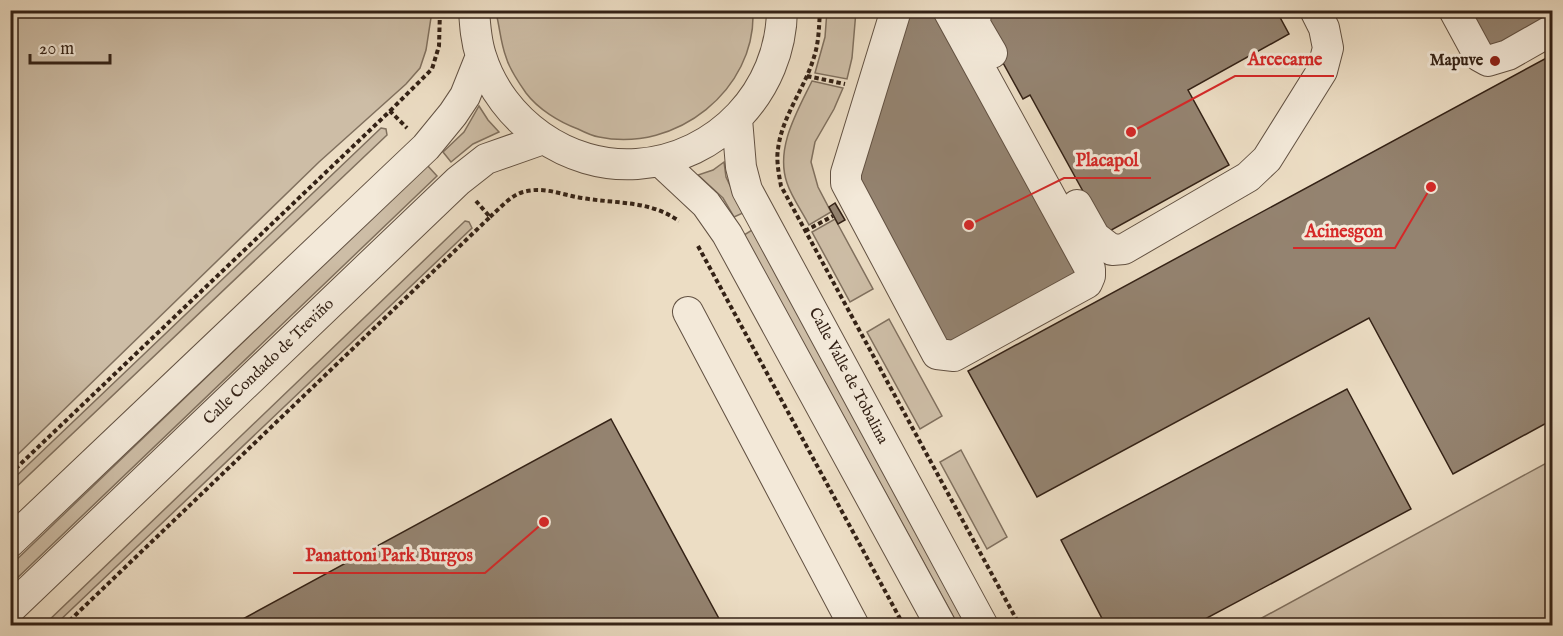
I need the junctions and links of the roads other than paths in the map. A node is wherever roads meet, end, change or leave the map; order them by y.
1 (474, 10) edge
2 (782, 10) edge
3 (896, 10) edge
4 (948, 10) edge
5 (976, 10) edge
6 (1315, 10) edge
7 (1454, 10) edge
8 (1552, 30) edge
9 (481, 56) junction
10 (737, 119) junction
11 (543, 139) junction
12 (660, 161) junction
13 (688, 312) dead end
14 (10, 542) edge
15 (10, 609) edge
16 (854, 626) edge
17 (941, 626) edge
18 (983, 626) edge

1 - 9 street
2 - 10 street
3 - 4 street
5 - 6 street
7 - 8 street
9 - 11 street
9 - 14 street
10 - 12 street
10 - 18 street, Calle Valle de Tobalina
11 - 12 street
11 - 15 street, Calle Condado de Treviño
12 - 17 street
13 - 16 street

